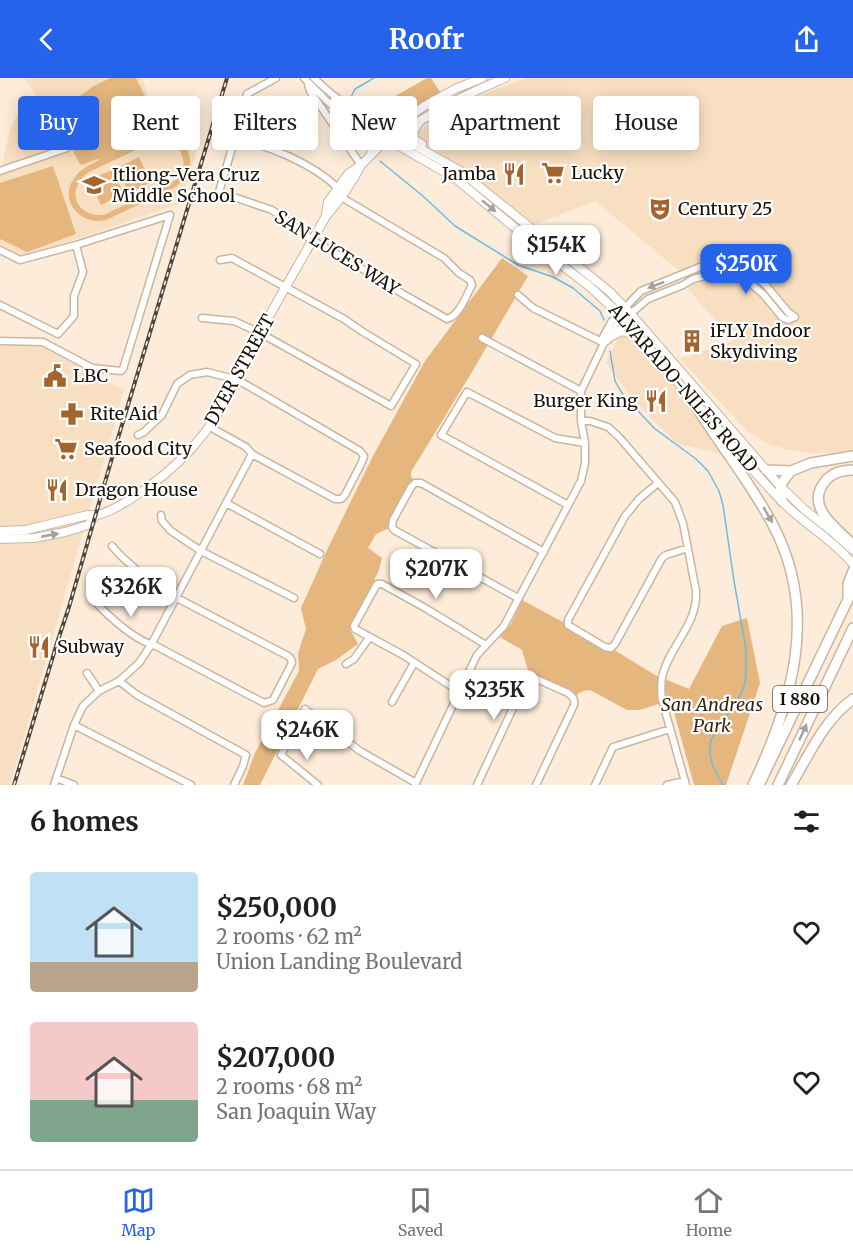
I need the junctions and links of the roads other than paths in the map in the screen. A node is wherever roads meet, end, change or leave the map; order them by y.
1 (276, 78) edge
2 (482, 78) edge
3 (505, 78) edge
4 (311, 79) edge
5 (246, 96) edge
6 (332, 96) edge
7 (330, 104) edge
8 (417, 111) edge
9 (422, 119) junction
10 (417, 123) edge
11 (417, 146) edge
12 (61, 150) edge
13 (231, 150) edge
14 (273, 150) edge
15 (372, 150) edge
16 (376, 150) edge
17 (405, 150) edge
18 (371, 155) junction
19 (442, 160) junction
20 (362, 165) junction
21 (0, 171) edge
22 (338, 188) junction
23 (341, 197) junction
24 (326, 216) junction
25 (312, 240) junction
26 (76, 245) junction
27 (0, 250) edge
28 (220, 260) dead end
29 (286, 287) junction
30 (518, 295) dead end
31 (0, 305) edge
32 (628, 311) junction
33 (621, 317) junction
34 (202, 318) dead end
35 (260, 333) junction
36 (58, 334) junction
37 (636, 335) junction
38 (482, 338) dead end
39 (607, 340) junction
40 (0, 342) edge
41 (53, 348) junction
42 (238, 380) junction
43 (581, 391) junction
44 (687, 393) junction
45 (581, 421) junction
46 (210, 427) junction
47 (138, 435) dead end
48 (585, 443) junction
49 (252, 454) junction
50 (853, 456) edge
51 (766, 470) junction
52 (853, 470) edge
53 (792, 471) junction
54 (658, 483) junction
55 (780, 486) junction
56 (782, 501) junction
57 (226, 503) junction
58 (568, 505) junction
59 (161, 515) dead end
60 (95, 516) junction
61 (0, 531) edge
62 (0, 539) edge
63 (848, 541) edge
64 (112, 546) dead end
65 (688, 548) junction
66 (853, 550) edge
67 (201, 551) junction
68 (544, 552) junction
69 (320, 554) dead end
70 (853, 564) edge
71 (853, 571) edge
72 (853, 589) edge
73 (175, 597) junction
74 (294, 598) dead end
75 (518, 598) junction
76 (848, 598) junction
77 (99, 606) dead end
78 (841, 613) junction
79 (853, 628) edge
80 (369, 638) junction
81 (151, 645) junction
82 (486, 645) junction
83 (414, 663) junction
84 (346, 664) dead end
85 (87, 673) dead end
86 (119, 681) junction
87 (99, 691) junction
88 (460, 692) junction
89 (853, 699) edge
90 (392, 702) dead end
91 (74, 725) junction
92 (670, 729) junction
93 (56, 778) junction
94 (686, 783) edge
95 (416, 784) edge
96 (54, 785) edge
97 (74, 785) edge
98 (191, 785) edge
99 (234, 785) edge
100 (318, 785) edge
101 (477, 785) edge
102 (536, 785) edge
103 (595, 785) edge
104 (667, 785) edge
105 (753, 785) edge
106 (759, 785) edge
107 (765, 785) edge
108 (778, 785) edge
109 (791, 785) edge

1 - 5 street
2 - 8 main road
3 - 9 main road, DYER STREET
4 - 6 street
4 - 7 street
4 - 20 street
9 - 10 main road, DYER STREET
9 - 19 main road
11 - 19 main road, ALVARADO-NILES ROAD
12 - 21 street
13 - 25 street, SAN LUCES WAY
14 - 22 street
15 - 18 main road
16 - 18 main road, DYER STREET
17 -> 33 main road, ALVARADO-NILES ROAD
18 - 20 main road, DYER STREET
19 - 32 main road, ALVARADO-NILES ROAD
20 - 22 main road, DYER STREET
20 - 23 main road, DYER STREET
22 - 24 main road, DYER STREET
23 - 24 main road, DYER STREET
23 - 25 street, SAN LUCES WAY
24 - 25 main road, DYER STREET
25 - 29 main road, DYER STREET
26 - 27 street
26 - 36 street
26 - 41 street
28 - 29 street
29 - 35 main road, DYER STREET
29 - 35 street
30 - 39 street
31 - 36 street
32 -> 32 street
32 - 33 street
32 - 51 main road, ALVARADO-NILES ROAD
33 - 37 main road, ALVARADO-NILES ROAD
33 - 39 street
34 - 35 street
35 - 42 main road, DYER STREET
36 - 41 street
37 - 39 main road
37 - 44 main road, ALVARADO-NILES ROAD
38 - 43 street
39 - 43 street
40 - 41 street
42 - 46 main road, DYER STREET
42 - 47 street
42 - 49 street
43 - 45 street
44 - 56 main road, ALVARADO-NILES ROAD
44 -> 105 highway
45 - 48 street
45 - 54 street
46 - 49 street
46 - 60 main road, DYER STREET
48 - 58 street
48 - 58 street
49 - 57 street
50 - 53 highway
51 - 53 highway
51 - 55 main road, ALVARADO-NILES ROAD
52 - 63 highway
53 - 55 highway
54 - 65 street
54 - 65 street
55 - 56 highway
55 - 63 main road, ALVARADO-NILES ROAD
56 - 70 main road, ALVARADO-NILES ROAD
57 - 67 street
57 - 69 street
58 - 68 street
59 - 67 street
60 - 61 main road, DYER STREET
62 -> 60 main road, DYER STREET
63 - 66 main road, ALVARADO-NILES ROAD
64 - 73 street
65 - 92 street
67 - 73 street
67 - 74 street
68 - 75 street
68 - 75 street
71 - 76 highway
72 - 76 highway, I 880
73 - 81 street
73 - 81 street
75 - 82 street
76 - 78 highway, I 880
77 - 81 street
78 - 106 highway, I 880
78 - 107 highway, I 880
108 -> 79 highway, I 880
80 - 82 street
80 - 83 street
80 - 84 street
81 - 86 street
82 - 88 street
83 - 88 street
83 - 90 street
85 - 87 street
86 - 87 street
86 - 99 street
87 - 91 street
88 - 95 street
89 - 109 highway
91 - 93 street
91 - 98 street
92 - 94 street
92 - 103 street
93 - 96 street
93 - 97 street
94 - 104 street
95 - 100 street
101 - 102 street

